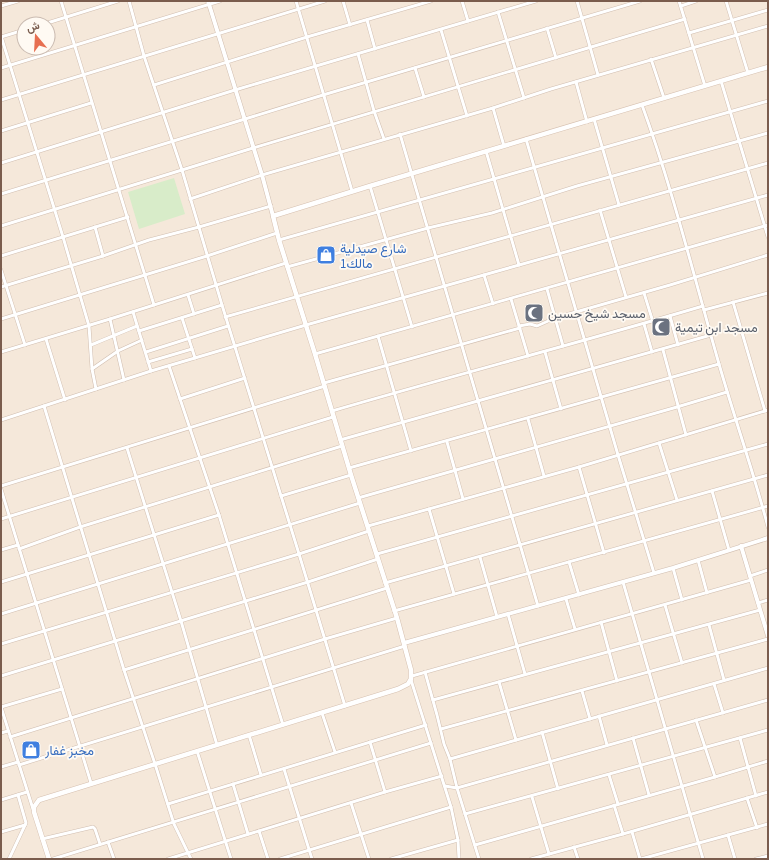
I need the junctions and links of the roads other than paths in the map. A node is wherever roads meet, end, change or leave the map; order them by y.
1 (18, 1) edge
2 (61, 1) edge
3 (118, 1) edge
4 (129, 1) edge
5 (220, 1) edge
6 (296, 1) edge
7 (325, 1) edge
8 (343, 1) edge
9 (431, 1) edge
10 (462, 1) edge
11 (536, 1) edge
12 (577, 1) edge
13 (640, 1) edge
14 (679, 1) edge
15 (696, 1) edge
16 (726, 1) edge
17 (632, 2) edge
18 (208, 3) edge
19 (1, 6) edge
20 (681, 6) junction
21 (298, 9) junction
22 (768, 10) edge
23 (498, 12) junction
24 (66, 17) junction
25 (582, 18) junction
26 (685, 19) junction
27 (56, 20) edge
28 (367, 20) junction
29 (732, 20) junction
30 (468, 21) junction
31 (350, 25) junction
32 (768, 26) edge
33 (136, 27) junction
34 (547, 28) junction
35 (441, 30) junction
36 (16, 32) edge
37 (689, 33) junction
38 (218, 34) junction
39 (737, 36) junction
40 (1, 37) edge
41 (306, 37) junction
42 (507, 40) junction
43 (74, 46) junction
44 (693, 46) junction
45 (590, 47) junction
46 (375, 49) junction
47 (358, 54) junction
48 (144, 56) junction
49 (450, 58) junction
50 (556, 58) junction
51 (651, 59) junction
52 (226, 62) junction
53 (10, 66) junction
54 (315, 67) junction
55 (768, 67) edge
56 (1, 68) edge
57 (415, 68) junction
58 (516, 69) junction
59 (748, 73) junction
60 (83, 75) junction
61 (598, 75) junction
62 (721, 81) junction
63 (366, 82) junction
64 (576, 82) junction
65 (154, 85) junction
66 (705, 86) junction
67 (458, 87) junction
68 (235, 90) junction
69 (19, 94) junction
70 (323, 95) junction
71 (424, 97) junction
72 (524, 98) junction
73 (664, 98) junction
74 (1, 100) edge
75 (768, 101) edge
76 (91, 104) junction
77 (642, 105) junction
78 (493, 108) junction
79 (374, 111) junction
80 (163, 112) junction
81 (730, 112) junction
82 (466, 116) junction
83 (244, 119) junction
84 (594, 120) junction
85 (587, 122) junction
86 (28, 123) junction
87 (332, 124) junction
88 (1, 131) edge
89 (100, 132) junction
90 (768, 132) edge
91 (400, 134) junction
92 (652, 134) junction
93 (384, 139) junction
94 (526, 139) junction
95 (740, 140) junction
96 (172, 142) junction
97 (504, 146) junction
98 (253, 148) junction
99 (603, 148) junction
100 (486, 151) junction
101 (36, 152) junction
102 (341, 152) junction
103 (109, 161) junction
104 (661, 162) junction
105 (1, 163) edge
106 (768, 163) edge
107 (534, 167) junction
108 (748, 169) junction
109 (182, 170) junction
110 (412, 173) junction
111 (262, 175) junction
112 (610, 177) junction
113 (494, 179) junction
114 (45, 181) junction
115 (370, 186) junction
116 (118, 189) junction
117 (352, 191) junction
118 (669, 191) junction
119 (1, 194) edge
120 (768, 195) edge
121 (543, 196) junction
122 (757, 198) junction
123 (190, 199) junction
124 (419, 199) junction
125 (619, 205) junction
126 (270, 206) junction
127 (503, 209) junction
128 (54, 210) junction
129 (600, 210) junction
130 (378, 211) junction
131 (273, 216) junction
132 (128, 217) junction
133 (678, 220) junction
134 (551, 225) junction
135 (1, 226) edge
136 (766, 226) edge
137 (94, 227) junction
138 (198, 227) junction
139 (428, 228) junction
140 (277, 233) junction
141 (63, 237) junction
142 (511, 237) junction
143 (768, 237) edge
144 (609, 239) junction
145 (279, 240) junction
146 (387, 240) junction
147 (136, 245) junction
148 (687, 249) junction
149 (560, 253) junction
150 (768, 255) edge
151 (1, 256) edge
152 (103, 256) junction
153 (207, 256) junction
154 (436, 257) junction
155 (287, 265) junction
156 (519, 265) junction
157 (72, 266) junction
158 (618, 268) junction
159 (396, 269) junction
160 (1, 270) edge
161 (145, 274) junction
162 (484, 275) junction
163 (695, 277) junction
164 (568, 283) junction
165 (6, 286) junction
166 (216, 286) junction
167 (444, 286) junction
168 (1, 287) edge
169 (546, 289) junction
170 (644, 292) junction
171 (768, 293) edge
172 (80, 294) junction
173 (188, 295) junction
174 (296, 296) junction
175 (404, 297) junction
176 (626, 297) junction
177 (511, 299) junction
178 (733, 302) junction
179 (493, 304) junction
180 (154, 305) junction
181 (222, 305) junction
182 (703, 308) junction
183 (133, 312) junction
184 (577, 312) junction
185 (16, 314) junction
186 (194, 314) junction
187 (452, 315) junction
188 (670, 316) junction
189 (225, 317) junction
190 (182, 318) junction
191 (555, 318) junction
192 (1, 319) edge
193 (110, 319) junction
194 (652, 322) junction
195 (644, 324) junction
196 (306, 325) junction
197 (89, 326) junction
198 (138, 326) junction
199 (228, 326) junction
200 (412, 327) junction
201 (519, 327) junction
202 (139, 331) junction
203 (114, 336) junction
204 (378, 336) junction
205 (711, 336) junction
206 (46, 339) junction
207 (189, 339) junction
208 (142, 340) junction
209 (585, 340) junction
210 (461, 344) junction
211 (25, 345) junction
212 (91, 345) junction
213 (678, 345) junction
214 (235, 346) junction
215 (563, 346) junction
216 (192, 349) junction
217 (663, 350) junction
218 (118, 351) junction
219 (1, 352) edge
220 (146, 352) junction
221 (545, 352) junction
222 (652, 352) junction
223 (315, 354) junction
224 (528, 356) junction
225 (195, 358) junction
226 (148, 362) junction
227 (719, 364) junction
228 (386, 365) junction
229 (169, 366) junction
230 (92, 369) junction
231 (593, 369) junction
232 (151, 371) junction
233 (470, 373) junction
234 (245, 378) junction
235 (670, 378) junction
236 (124, 380) junction
237 (553, 380) junction
238 (324, 385) junction
239 (96, 388) junction
240 (727, 392) junction
241 (395, 393) junction
242 (602, 398) junction
243 (180, 399) junction
244 (65, 400) junction
245 (478, 402) junction
246 (44, 406) junction
247 (677, 407) junction
248 (254, 408) junction
249 (561, 409) junction
250 (766, 411) edge
251 (332, 412) junction
252 (333, 417) junction
253 (528, 418) junction
254 (1, 420) edge
255 (736, 420) junction
256 (403, 422) junction
257 (610, 426) junction
258 (190, 428) junction
259 (487, 430) junction
260 (686, 435) junction
261 (263, 438) junction
262 (340, 440) junction
263 (447, 442) junction
264 (659, 443) junction
265 (768, 444) edge
266 (342, 446) junction
267 (536, 447) junction
268 (127, 448) junction
269 (746, 450) junction
270 (411, 451) junction
271 (618, 455) junction
272 (200, 458) junction
273 (495, 458) junction
274 (579, 467) junction
275 (63, 468) junction
276 (272, 468) junction
277 (349, 468) junction
278 (455, 470) junction
279 (668, 471) junction
280 (351, 475) junction
281 (768, 475) edge
282 (544, 476) junction
283 (137, 477) junction
284 (754, 479) junction
285 (627, 484) junction
286 (1, 487) edge
287 (210, 487) junction
288 (503, 488) junction
289 (712, 491) junction
290 (587, 495) junction
291 (281, 496) junction
292 (71, 498) junction
293 (358, 498) junction
294 (463, 499) junction
295 (677, 500) junction
296 (360, 503) junction
297 (768, 506) edge
298 (145, 507) junction
299 (763, 508) junction
300 (429, 509) junction
301 (636, 513) junction
302 (219, 515) junction
303 (9, 516) junction
304 (512, 516) junction
305 (1, 519) edge
306 (720, 519) junction
307 (596, 524) junction
308 (290, 525) junction
309 (80, 527) junction
310 (768, 528) edge
311 (368, 529) junction
312 (155, 535) junction
313 (437, 537) junction
314 (768, 538) edge
315 (645, 542) junction
316 (228, 543) junction
317 (520, 545) junction
318 (741, 546) junction
319 (19, 547) junction
320 (1, 550) edge
321 (729, 550) junction
322 (604, 553) junction
323 (299, 554) junction
324 (89, 555) junction
325 (480, 556) junction
326 (377, 557) junction
327 (698, 560) junction
328 (569, 562) junction
329 (163, 564) junction
330 (445, 566) junction
331 (673, 568) junction
332 (768, 570) edge
333 (237, 573) junction
334 (27, 574) junction
335 (528, 574) junction
336 (654, 574) junction
337 (750, 578) junction
338 (1, 582) edge
339 (308, 582) junction
340 (623, 582) junction
341 (385, 583) junction
342 (98, 584) junction
343 (488, 585) junction
344 (387, 588) junction
345 (172, 592) junction
346 (707, 592) junction
347 (454, 594) junction
348 (579, 595) junction
349 (566, 599) junction
350 (682, 600) junction
351 (768, 600) edge
352 (245, 602) junction
353 (36, 603) junction
354 (758, 603) junction
355 (665, 605) junction
356 (538, 606) junction
357 (316, 610) junction
358 (760, 610) junction
359 (394, 611) junction
360 (107, 612) junction
361 (1, 614) edge
362 (508, 614) junction
363 (632, 614) junction
364 (497, 617) junction
365 (397, 618) junction
366 (181, 621) junction
367 (601, 622) junction
368 (709, 625) junction
369 (575, 629) junction
370 (254, 630) junction
371 (44, 631) junction
372 (767, 631) edge
373 (673, 635) junction
374 (768, 636) edge
375 (325, 639) junction
376 (768, 639) edge
377 (116, 641) junction
378 (641, 643) junction
379 (1, 644) edge
380 (404, 644) junction
381 (517, 645) junction
382 (190, 650) junction
383 (609, 651) junction
384 (717, 654) junction
385 (262, 659) junction
386 (53, 661) junction
387 (682, 663) junction
388 (334, 668) junction
389 (768, 668) edge
390 (124, 670) junction
391 (424, 672) junction
392 (649, 672) junction
393 (525, 674) junction
394 (1, 676) edge
395 (411, 677) junction
396 (198, 679) junction
397 (617, 680) junction
398 (724, 680) junction
399 (499, 682) junction
400 (714, 684) junction
401 (272, 688) junction
402 (62, 689) junction
403 (582, 691) junction
404 (133, 699) junction
405 (433, 700) junction
406 (657, 700) junction
407 (768, 700) edge
408 (345, 706) junction
409 (1, 707) edge
410 (206, 707) junction
411 (507, 712) junction
412 (322, 713) junction
413 (723, 713) junction
414 (599, 716) junction
415 (71, 718) junction
416 (590, 719) junction
417 (696, 720) junction
418 (283, 725) junction
419 (426, 725) junction
420 (143, 726) junction
421 (666, 728) junction
422 (441, 729) junction
423 (768, 730) edge
424 (8, 731) junction
425 (542, 732) junction
426 (1, 733) edge
427 (249, 735) junction
428 (10, 737) junction
429 (633, 738) junction
430 (740, 738) junction
431 (516, 740) junction
432 (370, 742) junction
433 (431, 743) junction
434 (217, 745) junction
435 (607, 745) junction
436 (80, 746) junction
437 (706, 748) junction
438 (197, 751) junction
439 (335, 752) junction
440 (674, 757) junction
441 (450, 759) junction
442 (375, 760) junction
443 (768, 761) edge
444 (551, 762) junction
445 (18, 764) junction
446 (155, 764) junction
447 (641, 766) junction
448 (747, 766) junction
449 (1, 767) edge
450 (284, 768) junction
451 (609, 775) junction
452 (261, 776) junction
453 (442, 776) junction
454 (715, 777) junction
455 (91, 783) junction
456 (233, 784) junction
457 (445, 786) junction
458 (683, 786) junction
459 (290, 787) junction
460 (457, 788) junction
461 (558, 789) junction
462 (209, 791) junction
463 (27, 792) junction
464 (385, 792) junction
465 (768, 792) edge
466 (18, 795) junction
467 (649, 795) junction
468 (756, 796) junction
469 (532, 797) junction
470 (747, 798) junction
471 (1, 800) edge
472 (239, 802) junction
473 (351, 802) junction
474 (168, 804) junction
475 (616, 804) junction
476 (451, 807) junction
477 (215, 809) junction
478 (34, 812) junction
479 (465, 814) junction
480 (690, 814) junction
481 (299, 818) junction
482 (174, 822) junction
483 (768, 824) edge
484 (25, 825) junction
485 (540, 826) junction
486 (757, 828) junction
487 (259, 831) junction
488 (1, 832) edge
489 (632, 832) junction
490 (248, 834) junction
491 (361, 834) junction
492 (623, 834) junction
493 (728, 835) junction
494 (42, 838) junction
495 (458, 840) junction
496 (225, 841) junction
497 (108, 842) junction
498 (698, 843) junction
499 (100, 844) junction
500 (475, 845) junction
501 (574, 847) junction
502 (309, 850) junction
503 (188, 852) junction
504 (548, 854) junction
505 (768, 856) edge
506 (10, 859) edge
507 (49, 859) edge
508 (52, 859) edge
509 (114, 859) edge
510 (168, 859) edge
511 (191, 859) edge
512 (231, 859) edge
513 (268, 859) edge
514 (280, 859) edge
515 (312, 859) edge
516 (369, 859) edge
517 (391, 859) edge
518 (459, 859) edge
519 (479, 859) edge
520 (531, 859) edge
521 (578, 859) edge
522 (641, 859) edge
523 (703, 859) edge
524 (735, 859) edge
525 (756, 859) edge

1 - 19 street
2 - 24 street
3 - 24 street
4 - 33 street
5 - 18 street
6 - 21 street
7 - 21 street
8 - 31 street
9 - 28 street
10 - 30 street
11 - 23 street
12 - 25 street
13 - 17 street
14 - 20 street
15 - 20 street
16 - 29 street
17 - 25 street
18 - 33 street
18 - 38 street
20 - 26 street
21 - 38 street
21 - 41 street
22 - 29 street
23 - 30 street
23 - 42 street
24 - 27 street
24 - 43 street
25 - 34 street
25 - 45 street
26 - 37 street
26 - 45 street
28 - 31 street
28 - 46 street
29 - 37 street
29 - 39 street
30 - 35 street
31 - 41 street
32 - 39 street
33 - 43 street
33 - 48 street
34 - 42 street
34 - 50 street
35 - 46 street
35 - 49 street
36 - 40 street
37 - 44 street
38 - 48 street
38 - 52 street
39 - 44 street
39 - 59 street
40 - 53 street
41 - 52 street
41 - 54 street
42 - 49 street
42 - 58 street
43 - 53 street
43 - 60 street
44 - 51 street
44 - 66 street
45 - 50 street
45 - 61 street
46 - 47 street
47 - 54 street
47 - 63 street
48 - 60 street
48 - 65 street
49 - 57 street
49 - 67 street
50 - 58 street
51 - 61 street
51 - 73 street
52 - 65 street
52 - 68 street
53 - 56 street
53 - 69 street
54 - 68 street
54 - 70 street
55 - 59 main road
57 - 63 street
57 - 71 street
58 - 67 street
58 - 72 street
59 - 62 main road
60 - 69 street
60 - 76 street
61 - 64 street
62 - 66 main road
62 - 81 street
63 - 70 street
63 - 79 street
64 - 72 street
64 - 85 street
65 - 80 street
66 - 73 main road
67 - 71 street
67 - 82 street
68 - 80 street
68 - 83 street
69 - 74 street
69 - 86 street
70 - 83 street
70 - 87 street
71 - 79 street
72 - 78 street
73 - 77 main road
75 - 81 street
76 - 86 street
76 - 89 street
77 - 84 main road
77 - 92 street
78 - 82 street
78 - 97 street
79 - 87 street
79 - 93 street
80 - 89 street
80 - 96 street
81 - 92 street
81 - 95 street
82 - 91 street
83 - 96 street
83 - 98 street
84 - 85 main road
84 - 99 street
85 - 94 main road
86 - 88 street
86 - 101 street
87 - 98 street
87 - 102 street
89 - 101 street
89 - 103 street
90 - 95 street
91 - 93 street
91 - 110 street
92 - 99 street
92 - 104 street
93 - 102 street
94 - 97 main road
94 - 107 street
95 - 104 street
95 - 108 street
96 - 103 street
96 - 109 street
97 - 100 main road
98 - 109 street
98 - 111 street
99 - 107 street
99 - 112 street
100 - 110 main road
100 - 113 street
101 - 105 street
101 - 114 street
102 - 111 street
102 - 117 street
103 - 114 street
103 - 116 street
104 - 112 street
104 - 118 street
106 - 108 street
107 - 113 street
107 - 121 street
108 - 118 street
108 - 122 street
109 - 116 street
109 - 123 street
110 - 115 main road
110 - 124 street
111 - 123 street
111 - 126 street
112 - 121 street
112 - 125 street
113 - 124 street
113 - 127 street
114 - 119 street
114 - 128 street
115 - 117 main road
115 - 130 street
116 - 128 street
116 - 132 street
117 - 131 main road
118 - 125 street
118 - 133 street
120 - 122 street
121 - 127 street
121 - 134 street
122 - 133 street
122 - 136 street
123 - 138 street
124 - 130 street
124 - 139 street
125 - 129 street
126 - 131 street
126 - 138 street
127 - 139 street
127 - 142 street
128 - 135 street
128 - 141 street
129 - 134 street
129 - 144 street
130 - 145 street
130 - 146 street
131 - 140 main road
132 - 137 street
132 - 147 street
133 - 144 street
133 - 148 street
134 - 142 street
134 - 149 street
136 - 143 street
136 - 148 street
137 - 141 street
137 - 152 street
138 - 147 street
138 - 153 street
139 - 146 street
139 - 154 street
140 - 145 main road
140 - 153 street
141 - 151 street
141 - 157 street
142 - 154 street
142 - 156 street
144 - 149 street
144 - 158 street
145 - 155 main road
146 - 155 street
146 - 159 street
147 - 152 street
147 - 161 street
148 - 158 street
148 - 163 street
149 - 156 street
149 - 164 street
150 - 163 street
152 - 157 street
153 - 161 street
153 - 166 street
154 - 159 street
154 - 167 street
155 - 166 street
155 - 174 main road
156 - 162 street
157 - 165 street
157 - 172 street
158 - 164 street
158 - 176 street
159 - 174 street
159 - 175 street
160 - 165 street
161 - 172 street
161 - 180 street
162 - 167 street
162 - 179 street
163 - 170 street
163 - 182 street
164 - 169 street
164 - 184 street
165 - 168 street
165 - 185 street
166 - 173 street
166 - 181 street
167 - 175 street
167 - 187 street
169 - 177 street
169 - 191 street
170 - 176 street
170 - 194 street
171 - 178 street
172 - 185 street
172 - 197 street
173 - 180 street
173 - 186 street
174 - 189 street
174 - 196 main road
175 - 196 street
175 - 200 street
176 - 184 street
177 - 179 street
177 - 201 street
178 - 182 street
178 - 250 street
179 - 187 street
180 - 183 street
181 - 186 street
181 - 189 street
182 - 188 street
182 - 205 street
183 - 193 street
183 - 198 street
184 - 191 street
184 - 209 street
185 - 192 street
185 - 211 street
186 - 190 street
187 - 200 street
187 - 210 street
188 - 194 street
188 - 213 street
189 - 199 street
190 - 202 street
190 - 207 street
191 - 201 street
191 - 215 street
193 - 197 street
193 - 203 street
194 - 195 street
195 - 209 street
195 - 222 street
196 - 214 street
196 - 223 main road
197 - 206 street
197 - 212 street
198 - 202 street
198 - 203 street
199 - 207 street
199 - 214 street
200 - 204 street
201 - 210 street
201 - 224 street
202 - 208 street
203 - 212 street
203 - 218 street
204 - 223 street
204 - 228 street
205 - 213 street
205 - 227 street
206 - 211 street
206 - 244 street
207 - 216 street
207 - 220 street
208 - 218 street
208 - 220 street
209 - 215 street
209 - 231 street
210 - 228 street
210 - 233 street
211 - 219 street
212 - 230 street
213 - 217 street
214 - 225 street
214 - 234 street
215 - 221 street
216 - 225 street
216 - 226 street
217 - 222 street
217 - 235 street
218 - 230 street
218 - 236 street
220 - 226 street
221 - 224 street
221 - 237 street
222 - 231 street
223 - 238 main road
224 - 233 street
225 - 229 street
226 - 232 street
227 - 235 street
227 - 240 street
228 - 238 street
228 - 241 street
229 - 232 street
229 - 243 street
230 - 239 street
231 - 237 street
231 - 242 street
232 - 236 street
233 - 241 street
233 - 245 street
234 - 243 street
234 - 248 street
235 - 242 street
235 - 247 street
236 - 239 street
237 - 245 street
237 - 249 street
238 - 248 street
238 - 251 main road
239 - 244 street
240 - 247 street
240 - 255 street
241 - 251 street
241 - 256 street
242 - 249 street
242 - 257 street
243 - 258 street
244 - 246 street
245 - 256 street
245 - 259 street
246 - 254 street
246 - 275 street
247 - 257 street
247 - 260 street
248 - 258 street
248 - 261 street
249 - 253 street
250 - 255 street
251 - 252 main road
252 - 261 street
252 - 262 main road
253 - 259 street
253 - 267 street
255 - 260 street
255 - 269 street
256 - 262 street
256 - 270 street
257 - 267 street
257 - 271 street
258 - 268 street
258 - 272 street
259 - 263 street
259 - 273 street
260 - 264 street
261 - 272 street
261 - 276 street
262 - 266 main road
263 - 270 street
263 - 278 street
264 - 271 street
264 - 279 street
265 - 269 street
266 - 276 street
266 - 277 main road
267 - 273 street
267 - 282 street
268 - 275 street
268 - 283 street
269 - 279 street
269 - 284 street
270 - 277 street
271 - 274 street
271 - 285 street
272 - 283 street
272 - 287 street
273 - 278 street
273 - 288 street
274 - 282 street
274 - 290 street
275 - 286 street
275 - 292 street
276 - 287 street
276 - 291 street
277 - 280 main road
278 - 293 street
278 - 294 street
279 - 285 street
279 - 295 street
280 - 291 street
280 - 293 main road
281 - 284 street
282 - 288 street
283 - 292 street
283 - 298 street
284 - 289 street
284 - 299 street
285 - 290 street
285 - 301 street
286 - 303 street
287 - 298 street
287 - 302 street
288 - 294 street
288 - 304 street
289 - 295 street
289 - 306 street
290 - 304 street
290 - 307 street
291 - 308 street
292 - 303 street
292 - 309 street
293 - 296 main road
294 - 300 street
295 - 301 street
296 - 308 street
296 - 311 main road
297 - 299 street
298 - 309 street
298 - 312 street
299 - 306 street
299 - 310 street
300 - 311 street
300 - 313 street
301 - 307 street
301 - 315 street
302 - 312 street
302 - 316 street
303 - 305 street
303 - 319 street
304 - 313 street
304 - 317 street
306 - 315 street
306 - 321 street
307 - 317 street
307 - 322 street
308 - 316 street
308 - 323 street
309 - 319 street
309 - 324 street
311 - 323 street
311 - 326 main road
312 - 324 street
312 - 329 street
313 - 326 street
313 - 330 street
314 - 318 street
315 - 322 street
315 - 336 street
316 - 329 street
316 - 333 street
317 - 325 street
317 - 335 street
318 - 321 street
318 - 337 street
319 - 320 street
319 - 334 street
321 - 327 street
322 - 328 street
323 - 333 street
323 - 339 street
324 - 334 street
324 - 342 street
325 - 330 street
325 - 343 street
326 - 339 street
326 - 341 main road
327 - 331 street
327 - 346 street
328 - 335 street
328 - 348 street
329 - 342 street
329 - 345 street
330 - 341 street
330 - 347 street
331 - 336 street
331 - 350 street
332 - 337 street
333 - 345 street
333 - 352 street
334 - 338 street
334 - 353 street
335 - 343 street
335 - 356 street
336 - 340 street
337 - 346 street
337 - 354 street
339 - 352 street
339 - 357 street
340 - 348 street
340 - 363 street
341 - 344 main road
342 - 353 street
342 - 360 street
343 - 347 street
343 - 364 street
344 - 357 street
344 - 359 main road
345 - 360 street
345 - 366 street
346 - 350 street
347 - 359 street
348 - 349 street
349 - 356 street
349 - 369 street
350 - 355 street
351 - 354 street
352 - 366 street
352 - 370 street
353 - 361 street
353 - 371 street
354 - 358 street
355 - 363 street
355 - 373 street
356 - 362 street
357 - 370 street
357 - 375 street
358 - 368 street
358 - 372 street
359 - 365 main road
360 - 371 street
360 - 377 street
362 - 364 street
362 - 381 street
363 - 367 street
363 - 378 street
364 - 380 street
365 - 375 street
365 - 380 main road
366 - 377 street
366 - 382 street
367 - 369 street
367 - 383 street
368 - 373 street
368 - 384 street
369 - 381 street
370 - 382 street
370 - 385 street
371 - 379 street
371 - 386 street
372 - 374 street
373 - 378 street
373 - 387 street
375 - 385 street
375 - 388 street
376 - 384 street
377 - 386 street
377 - 390 street
378 - 383 street
378 - 392 street
380 - 388 street
380 - 395 main road
381 - 391 street
381 - 393 street
382 - 390 street
382 - 396 street
383 - 393 street
383 - 397 street
384 - 387 street
384 - 398 street
385 - 396 street
385 - 401 street
386 - 394 street
386 - 402 street
387 - 392 street
388 - 401 street
388 - 408 street
389 - 398 street
390 - 404 street
391 - 395 street
391 - 405 street
392 - 397 street
392 - 406 street
393 - 399 street
395 - 408 main road
395 - 419 street
396 - 404 street
396 - 410 street
397 - 403 street
398 - 400 street
399 - 405 street
399 - 411 street
400 - 406 street
400 - 413 street
401 - 410 street
401 - 418 street
402 - 409 street
402 - 415 street
403 - 411 street
403 - 416 street
404 - 415 street
404 - 420 street
405 - 422 street
406 - 414 street
406 - 421 street
407 - 413 street
408 - 412 main road
409 - 424 street
410 - 420 street
410 - 434 street
411 - 422 street
411 - 431 street
412 - 418 main road
412 - 439 street
413 - 417 street
414 - 416 street
414 - 435 street
415 - 428 street
415 - 436 street
416 - 425 street
417 - 421 street
417 - 437 street
418 - 427 main road
419 - 432 street
419 - 433 street
420 - 436 street
420 - 446 street
421 - 429 street
421 - 440 street
422 - 441 street
423 - 430 street
424 - 426 street
424 - 428 street
425 - 431 street
425 - 444 street
427 - 434 main road
427 - 452 street
428 - 445 street
429 - 435 street
429 - 447 street
430 - 437 street
430 - 448 street
431 - 441 street
432 - 439 street
432 - 442 street
433 - 442 street
433 - 453 street
434 - 438 main road
435 - 444 street
436 - 445 street
436 - 455 street
437 - 440 street
437 - 454 street
438 - 446 main road
438 - 462 street
439 - 450 street
440 - 447 street
440 - 458 street
441 - 460 street
442 - 459 street
442 - 464 street
443 - 448 street
444 - 460 street
444 - 461 street
445 - 449 street
445 - 463 street
446 - 455 main road
446 - 474 street
447 - 451 street
447 - 467 street
448 - 454 street
448 - 468 street
450 - 452 street
450 - 459 street
451 - 461 street
451 - 475 street
452 - 456 street
453 - 457 street
453 - 464 street
454 - 458 street
455 - 478 main road
456 - 462 street
456 - 472 street
457 - 460 street
457 - 476 street
458 - 467 street
458 - 480 street
459 - 472 street
459 - 481 street
460 - 479 street
461 - 469 street
462 - 474 street
462 - 477 street
463 - 466 street
463 - 478 street
464 - 473 street
465 - 468 street
466 - 471 street
466 - 484 street
467 - 475 street
468 - 470 street
469 - 479 street
469 - 485 street
470 - 480 street
470 - 486 street
472 - 477 street
472 - 490 street
473 - 481 street
473 - 491 street
474 - 482 street
475 - 485 street
475 - 492 street
476 - 491 street
476 - 495 street
477 - 482 street
477 - 496 street
478 - 494 main road
479 - 500 street
480 - 489 street
480 - 498 street
481 - 487 street
481 - 502 street
482 - 497 street
482 - 503 street
483 - 486 street
484 - 488 street
484 - 506 street
485 - 500 street
485 - 504 street
486 - 493 street
487 - 490 street
487 - 513 street
489 - 492 street
489 - 522 street
490 - 496 street
491 - 502 street
491 - 516 street
492 - 501 street
493 - 498 street
493 - 524 street
494 - 499 street
494 - 507 main road
495 - 517 street
495 - 518 street
496 - 503 street
496 - 512 street
497 - 499 street
497 - 509 street
498 - 522 street
498 - 523 street
499 - 508 street
500 - 519 street
501 - 504 street
501 - 521 street
502 - 514 street
502 - 515 street
503 - 510 street
503 - 511 street
504 - 520 street
505 - 525 street

